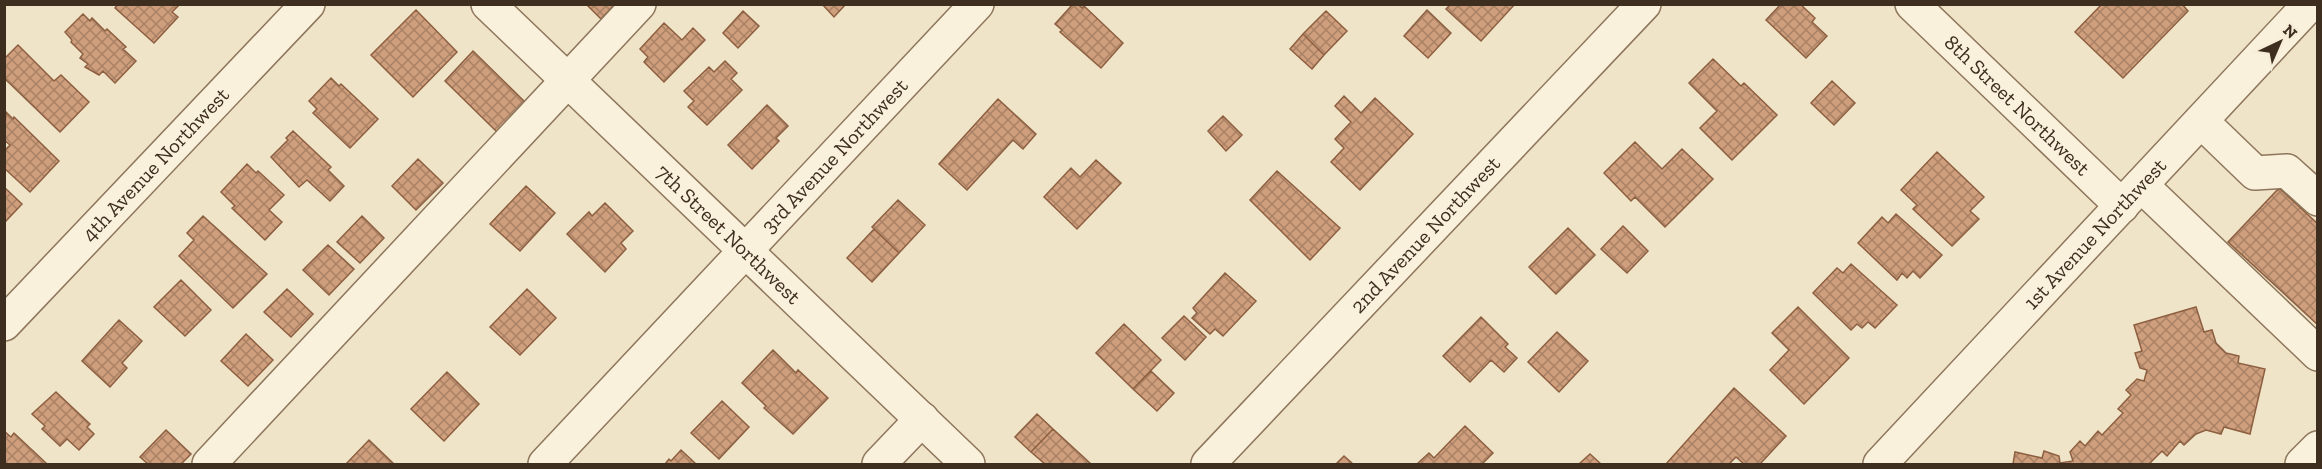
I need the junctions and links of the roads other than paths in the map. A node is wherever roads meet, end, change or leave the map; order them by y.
1 (308, 4) edge
2 (488, 4) edge
3 (639, 4) edge
4 (976, 4) edge
5 (1644, 4) edge
6 (1912, 4) edge
7 (2310, 4) edge
8 (566, 81) junction
9 (2201, 121) junction
10 (2131, 196) junction
11 (2318, 199) edge
12 (746, 250) junction
13 (4, 324) edge
14 (2318, 354) edge
15 (922, 419) junction
16 (2318, 448) edge
17 (209, 465) edge
18 (545, 465) edge
19 (879, 465) edge
20 (968, 465) edge
21 (1208, 465) edge
22 (1880, 465) edge
23 (2302, 465) edge

1 - 13 street, 4th Avenue Northwest
2 - 8 street, 7th Street Northwest
3 - 8 street
4 - 12 street, 3rd Avenue Northwest
5 - 21 street, 2nd Avenue Northwest
6 - 10 street, 8th Street Northwest
7 - 9 street, 1st Avenue Northwest
8 - 12 street, 7th Street Northwest
8 - 17 street
9 - 10 street, 1st Avenue Northwest
9 - 11 street
10 - 14 street, 8th Street Northwest
10 - 22 street, 1st Avenue Northwest
12 - 15 street, 7th Street Northwest
12 - 18 street, 3rd Avenue Northwest
15 - 19 street
15 - 20 street, 7th Street Northwest
16 - 23 street

